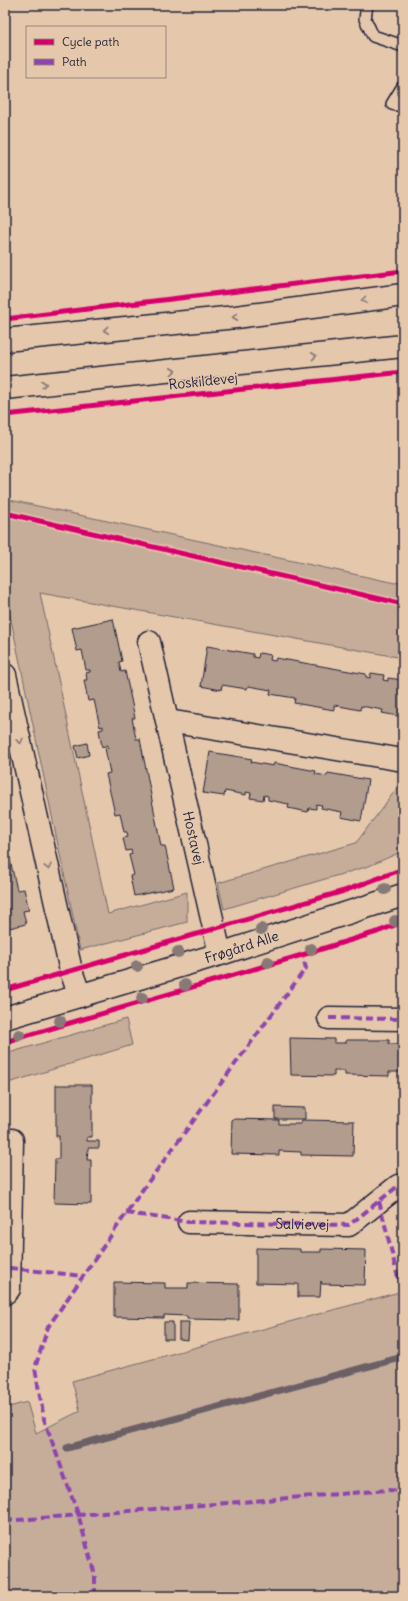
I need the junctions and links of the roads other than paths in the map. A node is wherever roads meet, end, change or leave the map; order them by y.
1 (367, 5) edge
2 (403, 46) edge
3 (403, 86) edge
4 (403, 106) edge
5 (403, 295) edge
6 (5, 340) edge
7 (403, 346) edge
8 (5, 388) edge
9 (149, 642) dead end
10 (5, 675) edge
11 (168, 721) junction
12 (403, 760) edge
13 (403, 895) edge
14 (220, 954) junction
15 (80, 996) junction
16 (5, 1018) edge
17 (329, 1018) dead end
18 (403, 1018) edge
19 (12, 1140) dead end
20 (403, 1186) edge
21 (189, 1222) dead end
22 (5, 1293) edge

1 - 2 lane
3 - 4 lane
5 -> 6 street
8 -> 7 street, Roskildevej
9 - 11 street, Hostavej
10 -> 15 street
11 - 12 street
11 - 14 street, Hostavej
13 - 14 street, Frøgård Alle
14 - 15 street, Frøgård Alle
15 - 16 street, Frøgård Alle
17 - 18 street
19 - 22 street
20 - 21 street, Salvievej

